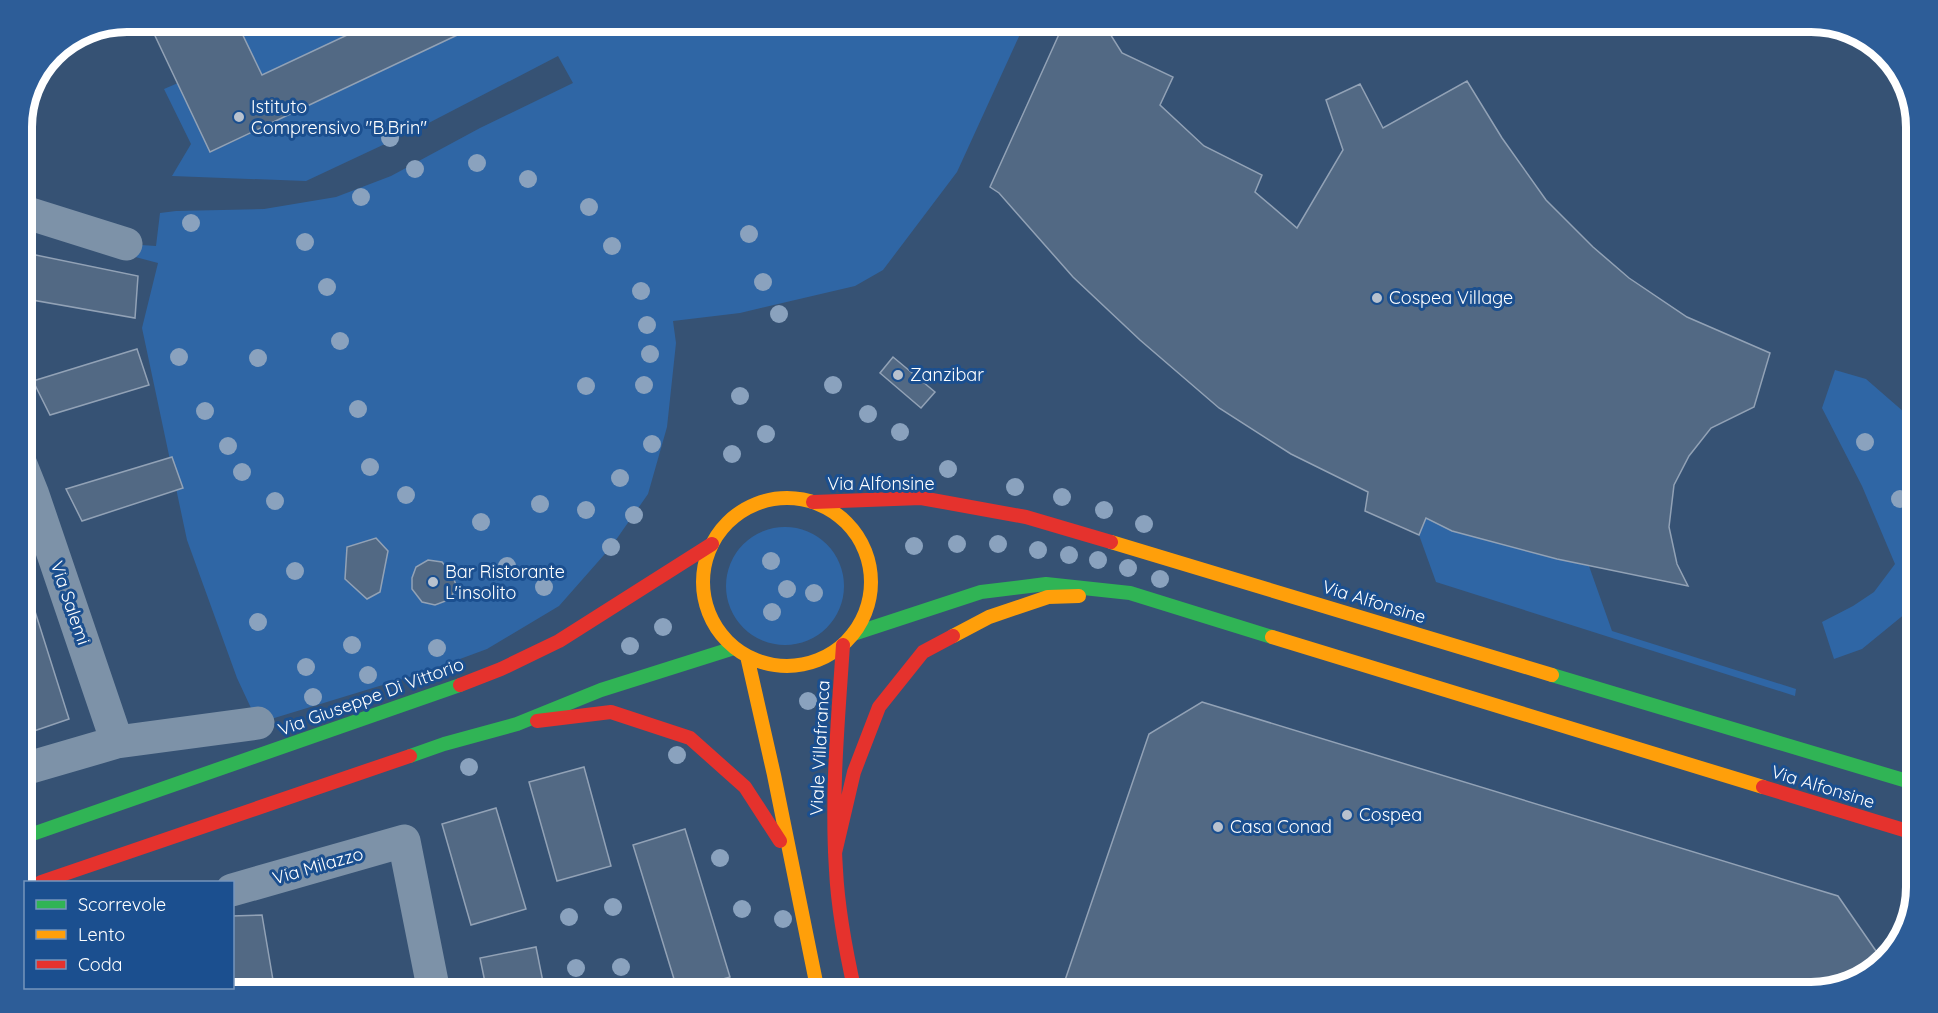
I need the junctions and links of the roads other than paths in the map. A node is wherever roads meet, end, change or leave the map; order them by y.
1 (32, 214) edge
2 (126, 244) dead end
3 (32, 492) edge
4 (813, 502) junction
5 (711, 544) junction
6 (1130, 593) junction
7 (853, 634) junction
8 (843, 645) junction
9 (734, 648) junction
10 (747, 656) junction
11 (258, 723) dead end
12 (517, 723) junction
13 (117, 742) junction
14 (32, 767) edge
15 (1906, 775) edge
16 (32, 834) edge
17 (1906, 834) edge
18 (835, 853) junction
19 (790, 857) junction
20 (44, 881) edge
21 (234, 889) edge
22 (432, 982) edge
23 (816, 982) edge
24 (853, 982) edge

1 - 2 street
3 - 13 street, Via Salemi
4 - 5 main road
4 - 7 main road
4 - 15 main road, Via Alfonsine
5 - 9 main road
5 - 16 main road, Via Giuseppe Di Vittorio
6 - 7 main road, Via Alfonsine
6 - 17 main road, Via Alfonsine
6 - 18 main road, Viale Villafranca
7 - 8 main road
8 - 10 main road
8 - 18 main road, Viale Villafranca
9 - 10 main road
9 - 12 main road
10 - 19 main road, Viale Villafranca
11 - 13 street
12 - 19 main road, Viale Villafranca
12 - 20 main road
13 - 14 street
18 - 24 main road, Viale Villafranca
19 - 23 main road, Viale Villafranca
21 - 22 street, Via Milazzo

